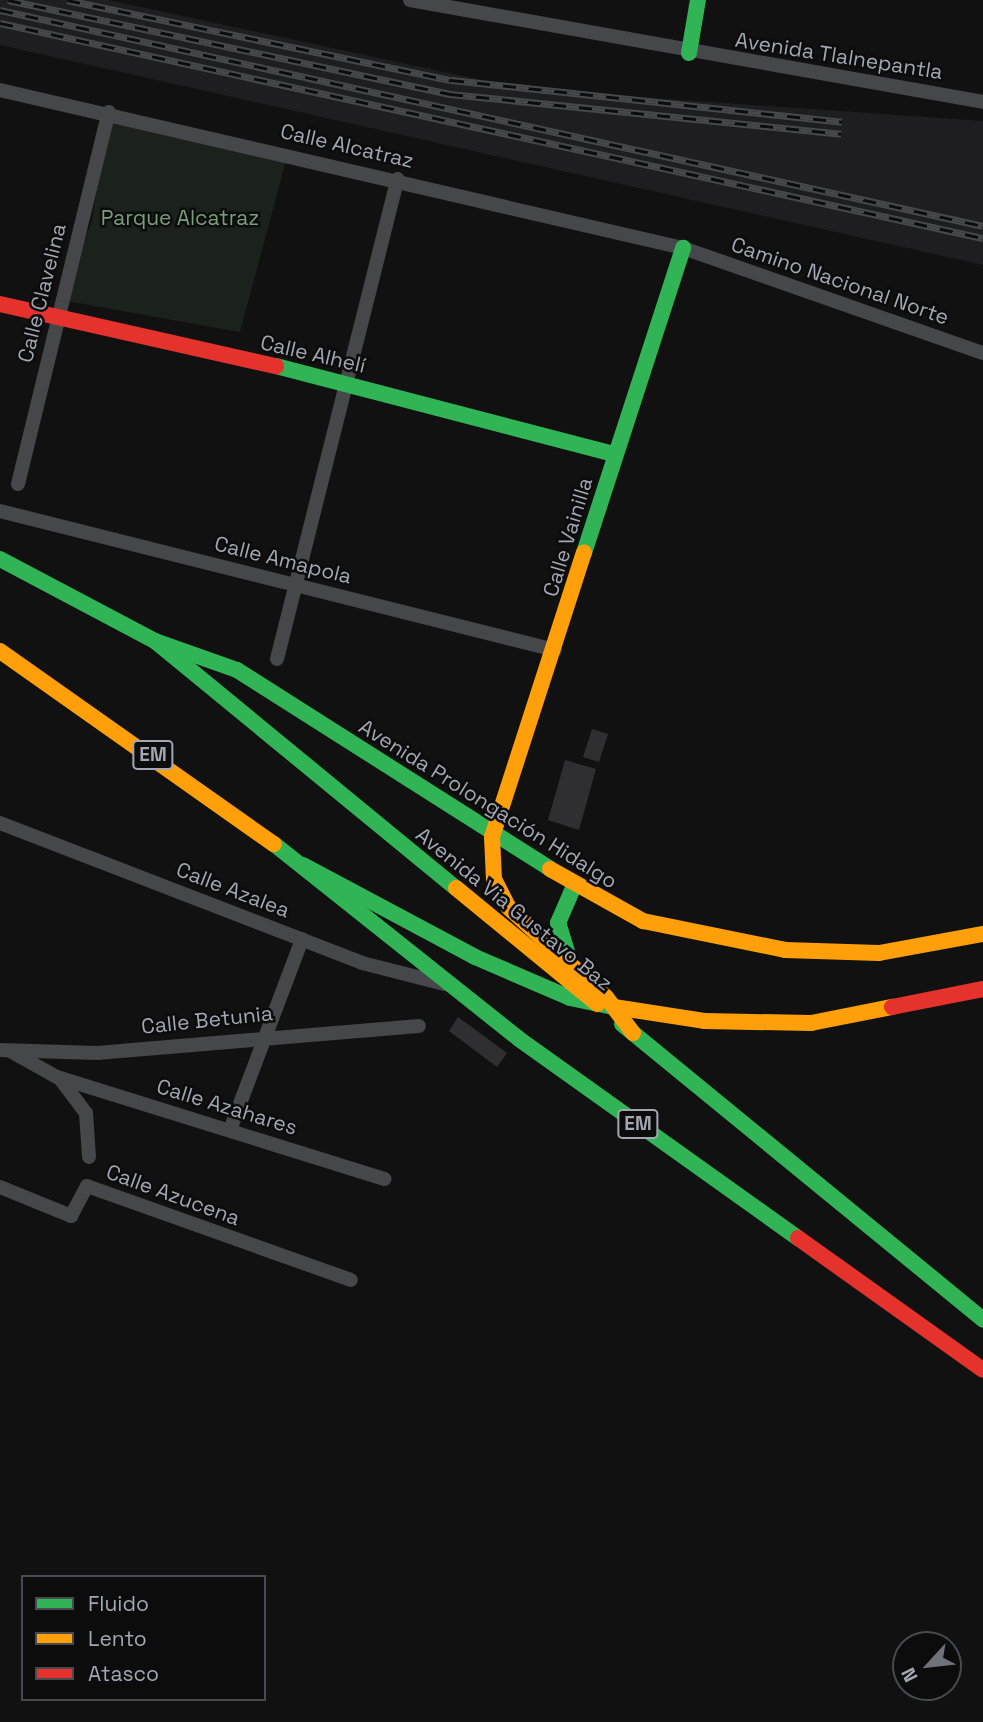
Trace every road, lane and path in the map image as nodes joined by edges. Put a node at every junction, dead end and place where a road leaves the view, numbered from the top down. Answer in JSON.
{"nodes":[{"id":1,"x":410,"y":0,"type":"edge"},
{"id":2,"x":698,"y":0,"type":"edge"},
{"id":3,"x":689,"y":53,"type":"junction"},
{"id":4,"x":0,"y":90,"type":"edge"},
{"id":5,"x":983,"y":102,"type":"edge"},
{"id":6,"x":109,"y":112,"type":"junction"},
{"id":7,"x":398,"y":179,"type":"junction"},
{"id":8,"x":682,"y":248,"type":"junction"},
{"id":9,"x":0,"y":304,"type":"edge"},
{"id":10,"x":57,"y":320,"type":"junction"},
{"id":11,"x":983,"y":353,"type":"edge"},
{"id":12,"x":345,"y":381,"type":"junction"},
{"id":13,"x":615,"y":454,"type":"junction"},
{"id":14,"x":18,"y":484,"type":"dead end"},
{"id":15,"x":0,"y":511,"type":"edge"},
{"id":16,"x":0,"y":559,"type":"edge"},
{"id":17,"x":296,"y":585,"type":"junction"},
{"id":18,"x":155,"y":641,"type":"junction"},
{"id":19,"x":555,"y":649,"type":"junction"},
{"id":20,"x":0,"y":651,"type":"edge"},
{"id":21,"x":277,"y":659,"type":"dead end"},
{"id":22,"x":0,"y":823,"type":"edge"},
{"id":23,"x":492,"y":837,"type":"junction"},
{"id":24,"x":303,"y":864,"type":"junction"},
{"id":25,"x":574,"y":886,"type":"junction"},
{"id":26,"x":983,"y":934,"type":"edge"},
{"id":27,"x":302,"y":939,"type":"junction"},
{"id":28,"x":571,"y":962,"type":"junction"},
{"id":29,"x":453,"y":986,"type":"junction"},
{"id":30,"x":983,"y":989,"type":"edge"},
{"id":31,"x":419,"y":1026,"type":"dead end"},
{"id":32,"x":633,"y":1033,"type":"junction"},
{"id":33,"x":261,"y":1035,"type":"junction"},
{"id":34,"x":3,"y":1049,"type":"edge"},
{"id":35,"x":57,"y":1077,"type":"junction"},
{"id":36,"x":230,"y":1130,"type":"junction"},
{"id":37,"x":89,"y":1157,"type":"dead end"},
{"id":38,"x":384,"y":1178,"type":"dead end"},
{"id":39,"x":0,"y":1187,"type":"edge"},
{"id":40,"x":351,"y":1280,"type":"dead end"},
{"id":41,"x":983,"y":1320,"type":"edge"},
{"id":42,"x":983,"y":1370,"type":"edge"}],
"edges":[{"from":1,"to":3,"type":"street","name":"Avenida Tlalnepantla"},
{"from":2,"to":3,"type":"main road"},
{"from":3,"to":5,"type":"street","name":"Avenida Tlalnepantla"},
{"from":4,"to":6,"type":"street","name":"Calle Alcatraz"},
{"from":6,"to":7,"type":"street","name":"Calle Alcatraz"},
{"from":6,"to":10,"type":"street","name":"Calle Clavelina"},
{"from":7,"to":8,"type":"street","name":"Calle Alcatraz"},
{"from":7,"to":12,"type":"street"},
{"from":8,"to":11,"type":"street","name":"Camino Nacional Norte"},
{"from":8,"to":13,"type":"main road","name":"Calle Vainilla"},
{"from":9,"to":10,"type":"main road","name":"Calle Alhelí"},
{"from":10,"to":12,"type":"main road","name":"Calle Alhelí"},
{"from":10,"to":14,"type":"street","name":"Calle Clavelina"},
{"from":12,"to":13,"type":"main road","name":"Calle Alhelí"},
{"from":12,"to":17,"type":"street"},
{"from":13,"to":19,"type":"main road","name":"Calle Vainilla"},
{"from":15,"to":17,"type":"street","name":"Calle Amapola"},
{"from":16,"to":18,"type":"main road","name":"Avenida Via Gustavo Baz"},
{"from":17,"to":19,"type":"street","name":"Calle Amapola"},
{"from":17,"to":21,"type":"street"},
{"from":18,"to":23,"type":"main road","name":"Avenida Prolongación Hidalgo"},
{"from":18,"to":32,"type":"main road","name":"Avenida Via Gustavo Baz"},
{"from":19,"to":23,"type":"main road","name":"Calle Vainilla"},
{"from":20,"to":24,"type":"main road","number":"EM"},
{"from":22,"to":27,"type":"street","name":"Calle Azalea"},
{"from":23,"to":25,"type":"main road","name":"Avenida Prolongación Hidalgo"},
{"from":23,"to":28,"type":"main road"},
{"from":24,"to":29,"type":"main road","number":"EM"},
{"from":24,"to":30,"type":"main road"},
{"from":25,"to":26,"type":"main road","name":"Avenida Prolongación Hidalgo"},
{"from":25,"to":28,"type":"main road"},
{"from":27,"to":29,"type":"street","name":"Calle Azalea"},
{"from":27,"to":33,"type":"street"},
{"from":28,"to":32,"type":"main road"},
{"from":29,"to":42,"type":"main road","number":"EM"},
{"from":31,"to":33,"type":"street","name":"Calle Betunia"},
{"from":32,"to":41,"type":"main road","name":"Avenida Via Gustavo Baz"},
{"from":33,"to":34,"type":"street","name":"Calle Betunia"},
{"from":33,"to":36,"type":"street"},
{"from":34,"to":35,"type":"street","name":"Calle Azahares"},
{"from":35,"to":36,"type":"street","name":"Calle Azahares"},
{"from":35,"to":37,"type":"street","name":"Calle Azahares"},
{"from":36,"to":38,"type":"street","name":"Calle Azahares"},
{"from":39,"to":40,"type":"street","name":"Calle Azucena"}]}
